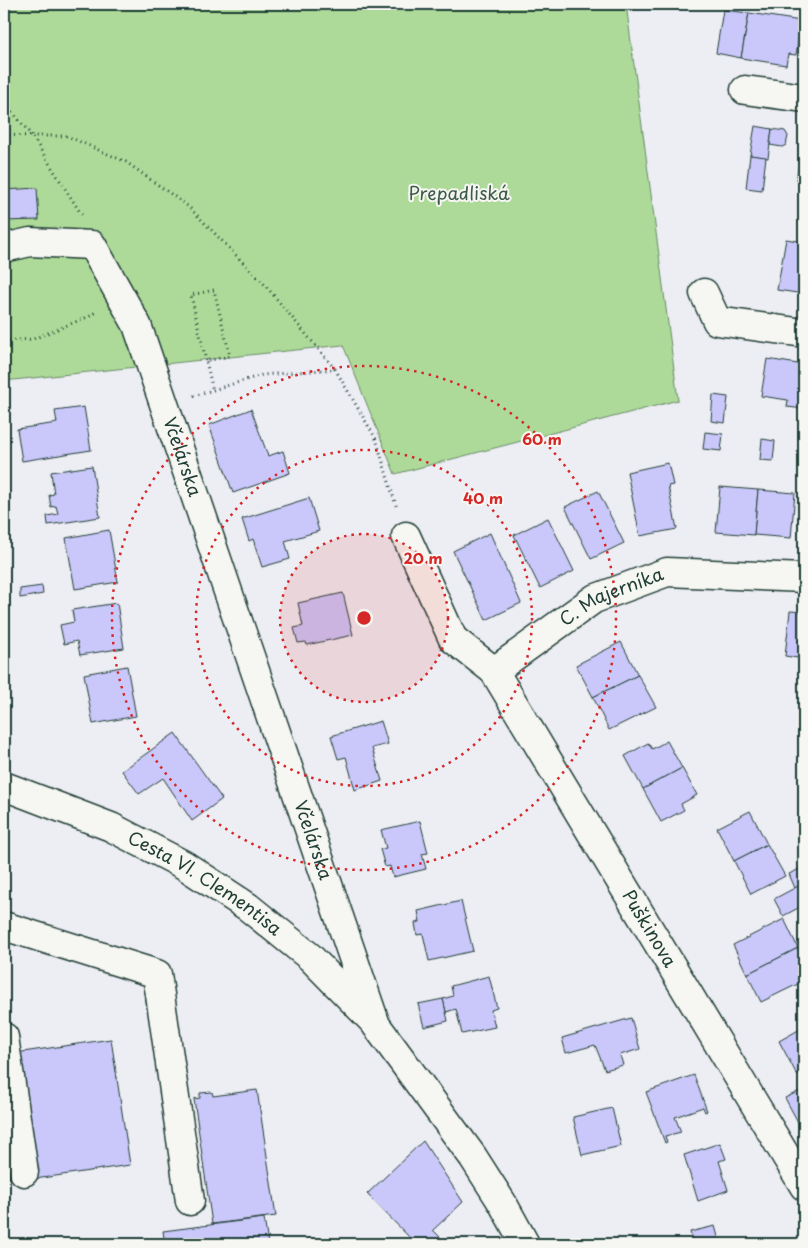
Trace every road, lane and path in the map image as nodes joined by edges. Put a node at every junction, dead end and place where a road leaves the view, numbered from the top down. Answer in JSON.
{"nodes":[{"id":1,"x":745,"y":90,"type":"dead end"},
{"id":2,"x":804,"y":98,"type":"edge"},
{"id":3,"x":4,"y":106,"type":"edge"},
{"id":4,"x":4,"y":135,"type":"edge"},
{"id":5,"x":32,"y":136,"type":"junction"},
{"id":6,"x":92,"y":245,"type":"junction"},
{"id":7,"x":4,"y":248,"type":"edge"},
{"id":8,"x":704,"y":293,"type":"dead end"},
{"id":9,"x":120,"y":294,"type":"junction"},
{"id":10,"x":804,"y":333,"type":"edge"},
{"id":11,"x":4,"y":341,"type":"edge"},
{"id":12,"x":206,"y":361,"type":"junction"},
{"id":13,"x":335,"y":369,"type":"junction"},
{"id":14,"x":213,"y":391,"type":"junction"},
{"id":15,"x":165,"y":404,"type":"junction"},
{"id":16,"x":406,"y":536,"type":"joint"},
{"id":17,"x":804,"y":578,"type":"edge"},
{"id":18,"x":494,"y":671,"type":"junction"},
{"id":19,"x":4,"y":786,"type":"edge"},
{"id":20,"x":4,"y":926,"type":"edge"},
{"id":21,"x":376,"y":1025,"type":"junction"},
{"id":22,"x":4,"y":1037,"type":"edge"},
{"id":23,"x":24,"y":1172,"type":"dead end"},
{"id":24,"x":804,"y":1186,"type":"edge"},
{"id":25,"x":190,"y":1201,"type":"dead end"},
{"id":26,"x":525,"y":1244,"type":"edge"}],
"edges":[{"from":1,"to":2,"type":"street"},
{"from":3,"to":5,"type":"path"},
{"from":4,"to":5,"type":"path"},
{"from":5,"to":6,"type":"path"},
{"from":5,"to":13,"type":"path"},
{"from":6,"to":7,"type":"street"},
{"from":6,"to":9,"type":"street","name":"Včelárska"},
{"from":8,"to":10,"type":"street"},
{"from":9,"to":11,"type":"path"},
{"from":9,"to":15,"type":"street","name":"Včelárska"},
{"from":12,"to":12,"type":"path"},
{"from":12,"to":14,"type":"path"},
{"from":13,"to":14,"type":"path"},
{"from":13,"to":16,"type":"path"},
{"from":14,"to":15,"type":"path"},
{"from":15,"to":21,"type":"street","name":"Včelárska"},
{"from":16,"to":18,"type":"street"},
{"from":17,"to":18,"type":"street","name":"C. Majerníka"},
{"from":18,"to":24,"type":"street","name":"Puškinova"},
{"from":19,"to":21,"type":"street","name":"Cesta Vl. Clementisa"},
{"from":20,"to":25,"type":"street"},
{"from":21,"to":26,"type":"street","name":"Včelárska"},
{"from":22,"to":23,"type":"street"}]}
